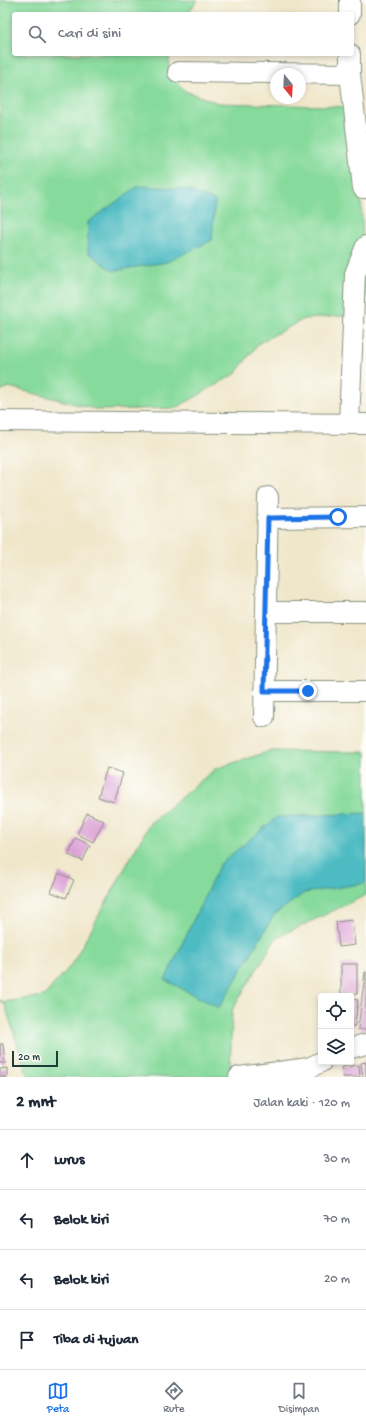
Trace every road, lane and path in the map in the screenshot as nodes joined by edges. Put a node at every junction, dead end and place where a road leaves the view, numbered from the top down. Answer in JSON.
{"nodes":[{"id":1,"x":350,"y":0,"type":"edge"},
{"id":2,"x":350,"y":12,"type":"edge"},
{"id":3,"x":350,"y":56,"type":"edge"},
{"id":4,"x":178,"y":72,"type":"dead end"},
{"id":5,"x":350,"y":74,"type":"junction"},
{"id":6,"x":365,"y":192,"type":"edge"},
{"id":7,"x":366,"y":246,"type":"edge"},
{"id":8,"x":0,"y":421,"type":"edge"},
{"id":9,"x":357,"y":424,"type":"edge"},
{"id":10,"x":268,"y":497,"type":"dead end"},
{"id":11,"x":366,"y":517,"type":"edge"},
{"id":12,"x":268,"y":518,"type":"junction"},
{"id":13,"x":266,"y":612,"type":"junction"},
{"id":14,"x":366,"y":612,"type":"edge"},
{"id":15,"x":264,"y":691,"type":"junction"},
{"id":16,"x":366,"y":691,"type":"edge"},
{"id":17,"x":264,"y":717,"type":"dead end"},
{"id":18,"x":366,"y":1044,"type":"edge"},
{"id":19,"x":354,"y":1047,"type":"edge"},
{"id":20,"x":318,"y":1064,"type":"edge"},
{"id":21,"x":239,"y":1077,"type":"edge"}],
"edges":[{"from":1,"to":2,"type":"street"},
{"from":3,"to":5,"type":"street"},
{"from":4,"to":5,"type":"street"},
{"from":5,"to":6,"type":"street"},
{"from":7,"to":9,"type":"street"},
{"from":8,"to":9,"type":"street"},
{"from":10,"to":12,"type":"street"},
{"from":11,"to":12,"type":"street"},
{"from":12,"to":13,"type":"street"},
{"from":13,"to":14,"type":"street"},
{"from":13,"to":15,"type":"street"},
{"from":15,"to":16,"type":"street"},
{"from":15,"to":17,"type":"street"},
{"from":18,"to":19,"type":"street"},
{"from":20,"to":21,"type":"street"}]}
